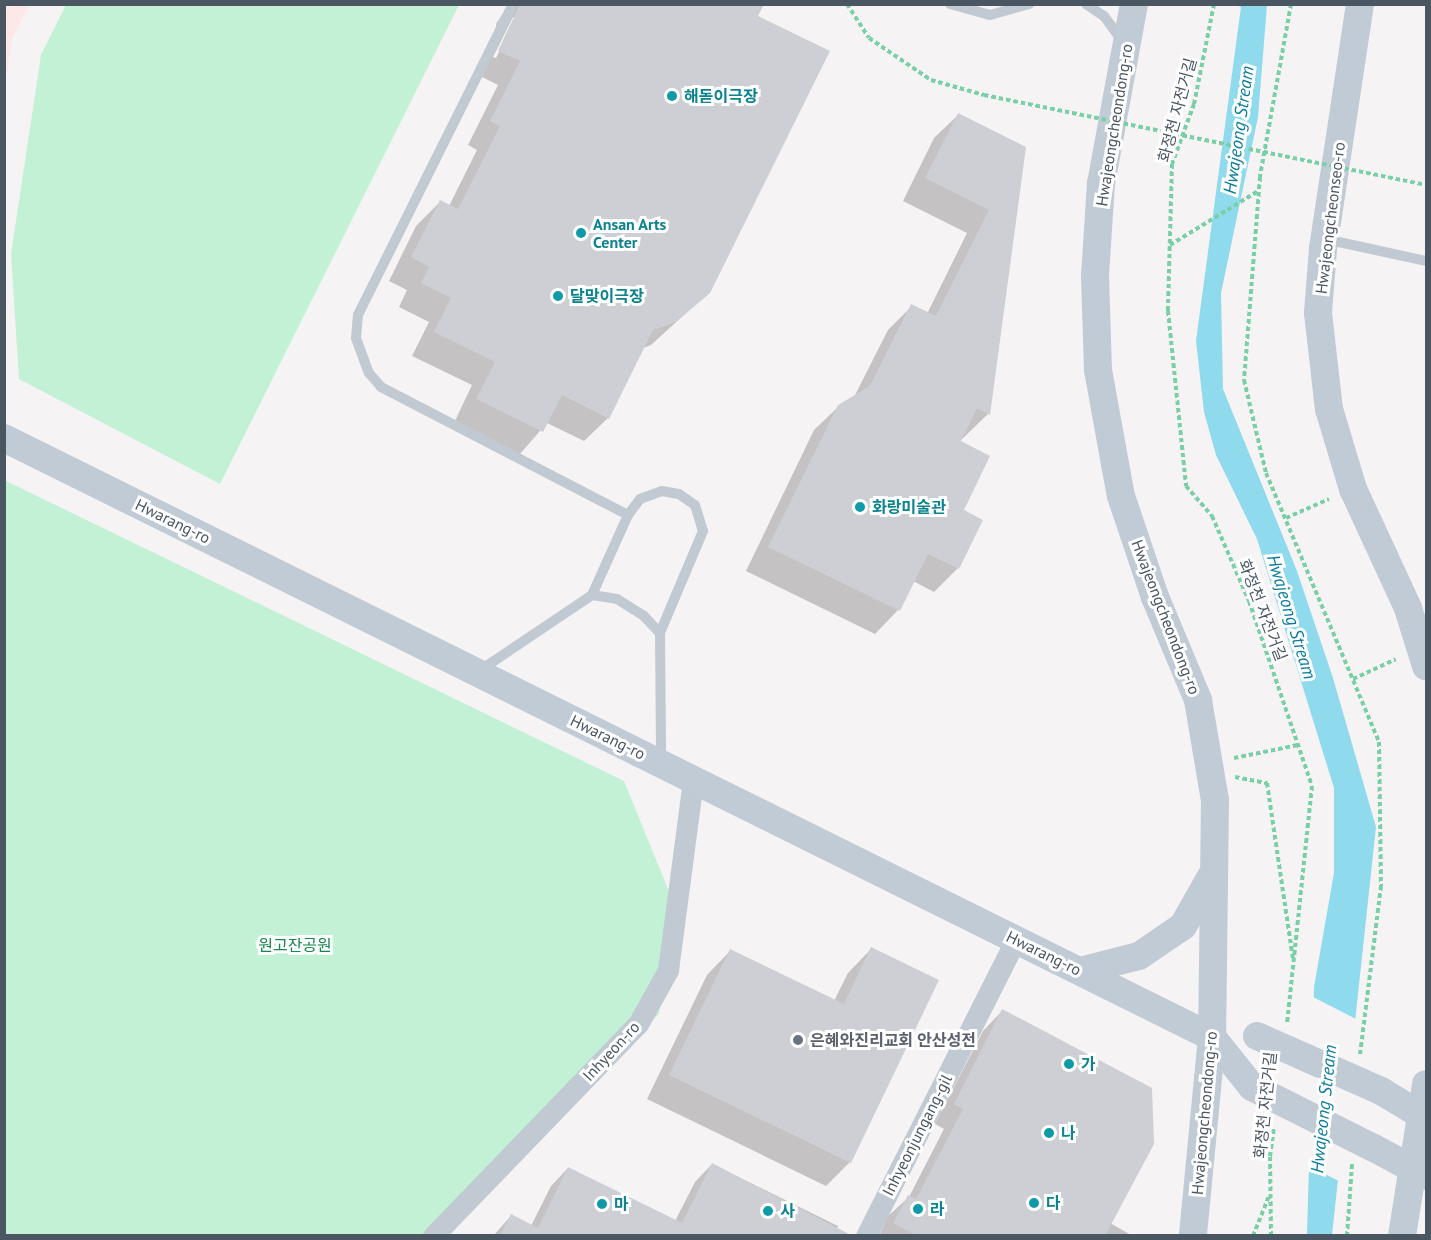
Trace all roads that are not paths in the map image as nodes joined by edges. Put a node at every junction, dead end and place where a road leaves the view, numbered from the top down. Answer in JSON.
{"nodes":[{"id":1,"x":513,"y":4,"type":"edge"},
{"id":2,"x":950,"y":4,"type":"edge"},
{"id":3,"x":1029,"y":4,"type":"edge"},
{"id":4,"x":1086,"y":4,"type":"edge"},
{"id":5,"x":1134,"y":4,"type":"edge"},
{"id":6,"x":1360,"y":4,"type":"edge"},
{"id":7,"x":1126,"y":48,"type":"junction"},
{"id":8,"x":1325,"y":239,"type":"junction"},
{"id":9,"x":1426,"y":261,"type":"edge"},
{"id":10,"x":4,"y":438,"type":"edge"},
{"id":11,"x":628,"y":515,"type":"junction"},
{"id":12,"x":592,"y":595,"type":"junction"},
{"id":13,"x":660,"y":633,"type":"junction"},
{"id":14,"x":1424,"y":657,"type":"edge"},
{"id":15,"x":478,"y":672,"type":"junction"},
{"id":16,"x":661,"y":763,"type":"junction"},
{"id":17,"x":693,"y":779,"type":"junction"},
{"id":18,"x":1214,"y":870,"type":"junction"},
{"id":19,"x":1016,"y":939,"type":"junction"},
{"id":20,"x":1080,"y":971,"type":"junction"},
{"id":21,"x":1212,"y":1037,"type":"junction"},
{"id":22,"x":1426,"y":1084,"type":"edge"},
{"id":23,"x":1423,"y":1116,"type":"edge"},
{"id":24,"x":1419,"y":1173,"type":"edge"},
{"id":25,"x":433,"y":1236,"type":"edge"},
{"id":26,"x":866,"y":1236,"type":"edge"},
{"id":27,"x":1193,"y":1236,"type":"edge"},
{"id":28,"x":1402,"y":1236,"type":"edge"}],
"edges":[{"from":1,"to":11,"type":"lane"},
{"from":2,"to":3,"type":"lane"},
{"from":4,"to":7,"type":"lane"},
{"from":5,"to":7,"type":"street","name":"Hwajeongcheondong-ro"},
{"from":6,"to":8,"type":"street","name":"Hwajeongcheonseo-ro"},
{"from":7,"to":18,"type":"street","name":"Hwajeongcheondong-ro"},
{"from":8,"to":9,"type":"lane"},
{"from":8,"to":14,"type":"street","name":"Hwajeongcheonseo-ro"},
{"from":10,"to":15,"type":"street","name":"Hwarang-ro"},
{"from":11,"to":12,"type":"lane"},
{"from":11,"to":13,"type":"lane"},
{"from":12,"to":13,"type":"lane"},
{"from":12,"to":15,"type":"lane"},
{"from":13,"to":16,"type":"lane"},
{"from":15,"to":16,"type":"street","name":"Hwarang-ro"},
{"from":16,"to":17,"type":"street","name":"Hwarang-ro"},
{"from":17,"to":19,"type":"street","name":"Hwarang-ro"},
{"from":17,"to":25,"type":"street","name":"Inhyeon-ro"},
{"from":18,"to":20,"type":"street"},
{"from":18,"to":21,"type":"street","name":"Hwajeongcheondong-ro"},
{"from":19,"to":20,"type":"street","name":"Hwarang-ro"},
{"from":19,"to":26,"type":"street","name":"Inhyeonjungang-gil"},
{"from":20,"to":21,"type":"street","name":"Hwarang-ro"},
{"from":21,"to":23,"type":"street","name":"Hwarang-ro","bridge":true},
{"from":21,"to":24,"type":"street","name":"Hwarang-ro","bridge":true},
{"from":21,"to":27,"type":"street","name":"Hwajeongcheondong-ro"},
{"from":22,"to":23,"type":"street"},
{"from":23,"to":24,"type":"street"},
{"from":24,"to":28,"type":"street"}]}
